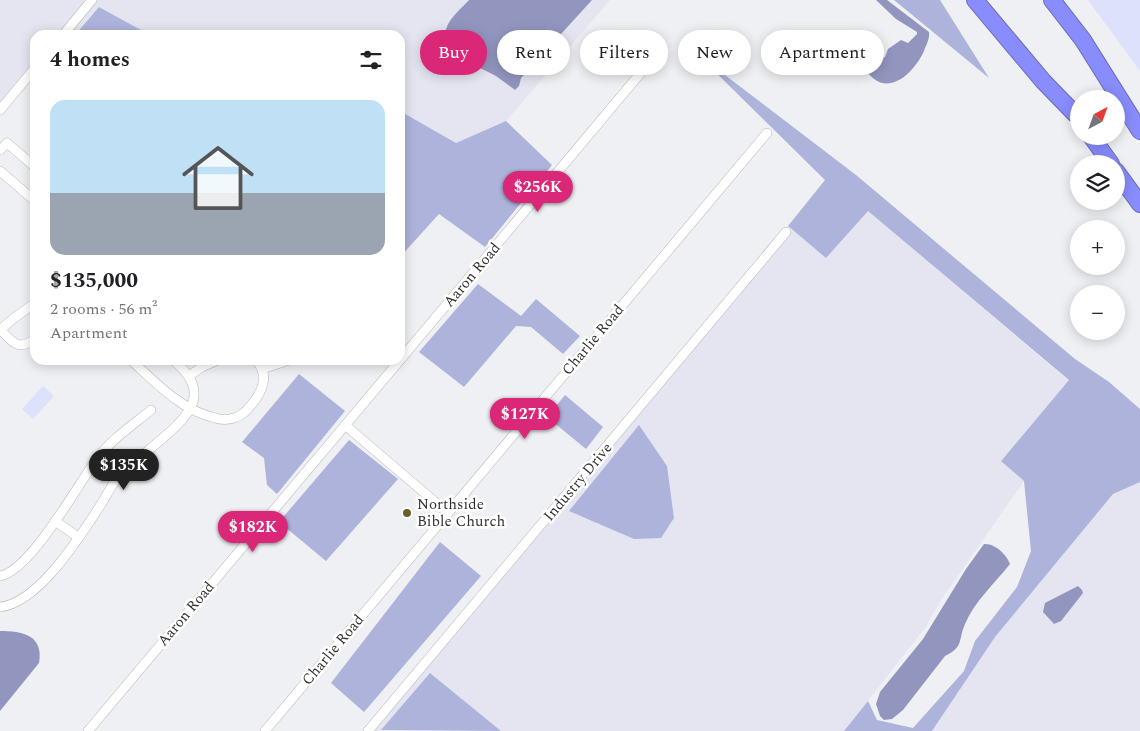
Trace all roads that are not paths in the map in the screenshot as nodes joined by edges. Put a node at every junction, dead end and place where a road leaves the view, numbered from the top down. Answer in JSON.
{"nodes":[{"id":1,"x":92,"y":0,"type":"edge"},
{"id":2,"x":975,"y":0,"type":"edge"},
{"id":3,"x":989,"y":0,"type":"edge"},
{"id":4,"x":1053,"y":0,"type":"edge"},
{"id":5,"x":67,"y":30,"type":"edge"},
{"id":6,"x":30,"y":74,"type":"edge"},
{"id":7,"x":640,"y":75,"type":"edge"},
{"id":8,"x":1070,"y":107,"type":"edge"},
{"id":9,"x":1070,"y":109,"type":"edge"},
{"id":10,"x":0,"y":110,"type":"edge"},
{"id":11,"x":1140,"y":130,"type":"edge"},
{"id":12,"x":767,"y":133,"type":"dead end"},
{"id":13,"x":0,"y":150,"type":"edge"},
{"id":14,"x":30,"y":164,"type":"edge"},
{"id":15,"x":0,"y":171,"type":"edge"},
{"id":16,"x":1125,"y":183,"type":"edge"},
{"id":17,"x":30,"y":197,"type":"edge"},
{"id":18,"x":1140,"y":204,"type":"edge"},
{"id":19,"x":786,"y":232,"type":"dead end"},
{"id":20,"x":30,"y":307,"type":"edge"},
{"id":21,"x":0,"y":330,"type":"edge"},
{"id":22,"x":30,"y":343,"type":"edge"},
{"id":23,"x":405,"y":354,"type":"edge"},
{"id":24,"x":137,"y":365,"type":"edge"},
{"id":25,"x":178,"y":365,"type":"edge"},
{"id":26,"x":207,"y":365,"type":"edge"},
{"id":27,"x":259,"y":365,"type":"edge"},
{"id":28,"x":274,"y":365,"type":"edge"},
{"id":29,"x":396,"y":365,"type":"edge"},
{"id":30,"x":262,"y":369,"type":"junction"},
{"id":31,"x":188,"y":376,"type":"junction"},
{"id":32,"x":191,"y":409,"type":"junction"},
{"id":33,"x":151,"y":410,"type":"dead end"},
{"id":34,"x":345,"y":425,"type":"junction"},
{"id":35,"x":100,"y":454,"type":"junction"},
{"id":36,"x":122,"y":473,"type":"junction"},
{"id":37,"x":448,"y":513,"type":"junction"},
{"id":38,"x":55,"y":521,"type":"junction"},
{"id":39,"x":78,"y":537,"type":"junction"},
{"id":40,"x":0,"y":576,"type":"edge"},
{"id":41,"x":0,"y":607,"type":"edge"},
{"id":42,"x":88,"y":731,"type":"edge"},
{"id":43,"x":265,"y":731,"type":"edge"},
{"id":44,"x":368,"y":731,"type":"edge"}],
"edges":[{"from":1,"to":5,"type":"street"},
{"from":2,"to":9,"type":"highway"},
{"from":3,"to":8,"type":"highway"},
{"from":4,"to":11,"type":"highway"},
{"from":6,"to":10,"type":"street"},
{"from":7,"to":23,"type":"street","name":"Aaron Road"},
{"from":12,"to":37,"type":"street","name":"Charlie Road"},
{"from":13,"to":14,"type":"street"},
{"from":15,"to":17,"type":"street"},
{"from":16,"to":18,"type":"highway"},
{"from":19,"to":44,"type":"street","name":"Industry Drive"},
{"from":20,"to":21,"type":"street"},
{"from":21,"to":22,"type":"street"},
{"from":24,"to":32,"type":"street"},
{"from":25,"to":31,"type":"street"},
{"from":26,"to":31,"type":"street"},
{"from":27,"to":30,"type":"street"},
{"from":28,"to":30,"type":"street"},
{"from":29,"to":34,"type":"street","name":"Aaron Road"},
{"from":30,"to":32,"type":"street"},
{"from":31,"to":32,"type":"street"},
{"from":32,"to":36,"type":"street"},
{"from":33,"to":35,"type":"street"},
{"from":34,"to":37,"type":"street"},
{"from":34,"to":42,"type":"street","name":"Aaron Road"},
{"from":35,"to":36,"type":"street"},
{"from":35,"to":38,"type":"street"},
{"from":36,"to":39,"type":"street"},
{"from":37,"to":43,"type":"street","name":"Charlie Road"},
{"from":38,"to":39,"type":"street"},
{"from":38,"to":40,"type":"street"},
{"from":39,"to":41,"type":"street"}]}
